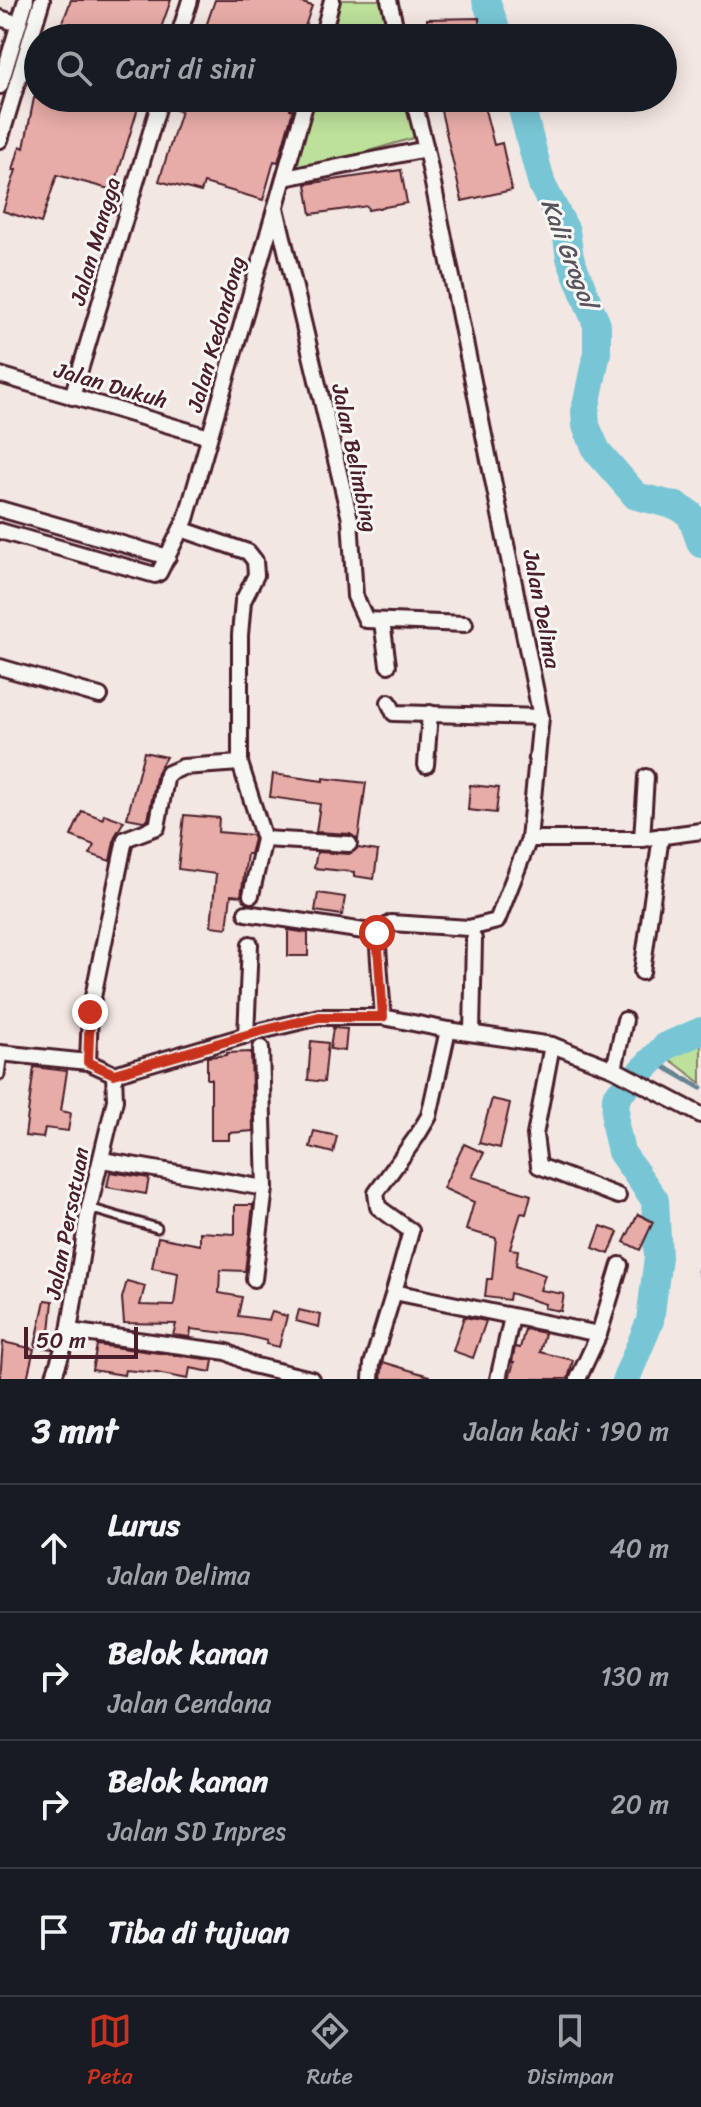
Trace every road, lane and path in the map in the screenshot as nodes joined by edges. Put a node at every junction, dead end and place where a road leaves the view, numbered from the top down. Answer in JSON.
{"nodes":[{"id":1,"x":26,"y":0,"type":"edge"},
{"id":2,"x":42,"y":0,"type":"edge"},
{"id":3,"x":190,"y":0,"type":"edge"},
{"id":4,"x":332,"y":0,"type":"edge"},
{"id":5,"x":389,"y":0,"type":"edge"},
{"id":6,"x":0,"y":18,"type":"edge"},
{"id":7,"x":19,"y":24,"type":"junction"},
{"id":8,"x":35,"y":24,"type":"edge"},
{"id":9,"x":182,"y":24,"type":"edge"},
{"id":10,"x":326,"y":24,"type":"edge"},
{"id":11,"x":395,"y":24,"type":"edge"},
{"id":12,"x":24,"y":60,"type":"edge"},
{"id":13,"x":0,"y":86,"type":"edge"},
{"id":14,"x":157,"y":112,"type":"edge"},
{"id":15,"x":303,"y":112,"type":"edge"},
{"id":16,"x":417,"y":112,"type":"edge"},
{"id":17,"x":0,"y":140,"type":"edge"},
{"id":18,"x":426,"y":149,"type":"junction"},
{"id":19,"x":285,"y":178,"type":"junction"},
{"id":20,"x":276,"y":208,"type":"junction"},
{"id":21,"x":0,"y":375,"type":"edge"},
{"id":22,"x":72,"y":397,"type":"junction"},
{"id":23,"x":209,"y":437,"type":"junction"},
{"id":24,"x":0,"y":509,"type":"edge"},
{"id":25,"x":181,"y":529,"type":"junction"},
{"id":26,"x":0,"y":531,"type":"edge"},
{"id":27,"x":168,"y":557,"type":"junction"},
{"id":28,"x":382,"y":622,"type":"junction"},
{"id":29,"x":465,"y":624,"type":"dead end"},
{"id":30,"x":388,"y":665,"type":"dead end"},
{"id":31,"x":0,"y":667,"type":"edge"},
{"id":32,"x":100,"y":696,"type":"dead end"},
{"id":33,"x":389,"y":702,"type":"dead end"},
{"id":34,"x":430,"y":713,"type":"junction"},
{"id":35,"x":541,"y":717,"type":"junction"},
{"id":36,"x":240,"y":763,"type":"junction"},
{"id":37,"x":426,"y":765,"type":"dead end"},
{"id":38,"x":646,"y":777,"type":"dead end"},
{"id":39,"x":701,"y":831,"type":"edge"},
{"id":40,"x":661,"y":836,"type":"junction"},
{"id":41,"x":264,"y":839,"type":"junction"},
{"id":42,"x":529,"y":839,"type":"junction"},
{"id":43,"x":642,"y":839,"type":"junction"},
{"id":44,"x":349,"y":844,"type":"dead end"},
{"id":45,"x":251,"y":895,"type":"dead end"},
{"id":46,"x":246,"y":913,"type":"dead end"},
{"id":47,"x":377,"y":933,"type":"junction"},
{"id":48,"x":474,"y":939,"type":"dead end"},
{"id":49,"x":250,"y":944,"type":"dead end"},
{"id":50,"x":642,"y":972,"type":"dead end"},
{"id":51,"x":383,"y":1017,"type":"junction"},
{"id":52,"x":625,"y":1020,"type":"dead end"},
{"id":53,"x":472,"y":1033,"type":"junction"},
{"id":54,"x":447,"y":1034,"type":"junction"},
{"id":55,"x":246,"y":1036,"type":"junction"},
{"id":56,"x":552,"y":1045,"type":"junction"},
{"id":57,"x":261,"y":1048,"type":"dead end"},
{"id":58,"x":2,"y":1053,"type":"edge"},
{"id":59,"x":88,"y":1062,"type":"junction"},
{"id":60,"x":432,"y":1069,"type":"dead end"},
{"id":61,"x":617,"y":1071,"type":"junction"},
{"id":62,"x":114,"y":1074,"type":"junction"},
{"id":63,"x":0,"y":1075,"type":"edge"},
{"id":64,"x":701,"y":1115,"type":"edge"},
{"id":65,"x":102,"y":1160,"type":"junction"},
{"id":66,"x":265,"y":1188,"type":"junction"},
{"id":67,"x":618,"y":1196,"type":"dead end"},
{"id":68,"x":89,"y":1208,"type":"junction"},
{"id":69,"x":157,"y":1228,"type":"dead end"},
{"id":70,"x":620,"y":1265,"type":"dead end"},
{"id":71,"x":254,"y":1279,"type":"dead end"},
{"id":72,"x":394,"y":1292,"type":"junction"},
{"id":73,"x":512,"y":1317,"type":"junction"},
{"id":74,"x":69,"y":1331,"type":"junction"},
{"id":75,"x":599,"y":1334,"type":"junction"},
{"id":76,"x":260,"y":1373,"type":"edge"},
{"id":77,"x":53,"y":1379,"type":"edge"},
{"id":78,"x":311,"y":1379,"type":"edge"},
{"id":79,"x":371,"y":1379,"type":"edge"},
{"id":80,"x":498,"y":1379,"type":"edge"},
{"id":81,"x":578,"y":1379,"type":"edge"}],
"edges":[{"from":1,"to":7,"type":"street"},
{"from":2,"to":8,"type":"street"},
{"from":3,"to":9,"type":"street"},
{"from":4,"to":10,"type":"street"},
{"from":5,"to":11,"type":"street"},
{"from":6,"to":7,"type":"street"},
{"from":7,"to":13,"type":"street"},
{"from":12,"to":17,"type":"street"},
{"from":14,"to":22,"type":"street","name":"Jalan Mangga"},
{"from":15,"to":19,"type":"street","name":"Jalan Kedondong"},
{"from":16,"to":18,"type":"street","name":"Jalan Delima"},
{"from":18,"to":19,"type":"street"},
{"from":18,"to":35,"type":"street","name":"Jalan Delima"},
{"from":19,"to":20,"type":"street","name":"Jalan Kedondong"},
{"from":20,"to":23,"type":"street","name":"Jalan Kedondong"},
{"from":20,"to":28,"type":"street","name":"Jalan Belimbing"},
{"from":21,"to":22,"type":"street","name":"Jalan Dukuh"},
{"from":22,"to":23,"type":"street","name":"Jalan Dukuh"},
{"from":23,"to":25,"type":"street","name":"Jalan Kedondong"},
{"from":24,"to":27,"type":"street"},
{"from":25,"to":27,"type":"street","name":"Jalan Kedondong"},
{"from":25,"to":36,"type":"street"},
{"from":26,"to":27,"type":"street","name":"Jalan Kedondong"},
{"from":28,"to":29,"type":"street"},
{"from":28,"to":30,"type":"street"},
{"from":31,"to":32,"type":"street"},
{"from":33,"to":34,"type":"street"},
{"from":34,"to":35,"type":"street"},
{"from":34,"to":37,"type":"street"},
{"from":35,"to":42,"type":"street","name":"Jalan Delima"},
{"from":36,"to":41,"type":"street"},
{"from":36,"to":59,"type":"street"},
{"from":38,"to":43,"type":"street"},
{"from":39,"to":40,"type":"street"},
{"from":40,"to":43,"type":"street"},
{"from":40,"to":50,"type":"street"},
{"from":41,"to":44,"type":"street"},
{"from":41,"to":45,"type":"street"},
{"from":42,"to":43,"type":"street"},
{"from":42,"to":47,"type":"street","name":"Jalan Delima"},
{"from":46,"to":47,"type":"street"},
{"from":47,"to":51,"type":"street"},
{"from":48,"to":53,"type":"street"},
{"from":49,"to":55,"type":"street"},
{"from":51,"to":54,"type":"street"},
{"from":51,"to":55,"type":"street"},
{"from":52,"to":61,"type":"street"},
{"from":53,"to":54,"type":"street"},
{"from":53,"to":56,"type":"street"},
{"from":54,"to":60,"type":"lane"},
{"from":54,"to":72,"type":"street"},
{"from":55,"to":62,"type":"street"},
{"from":56,"to":61,"type":"street"},
{"from":56,"to":67,"type":"street"},
{"from":57,"to":66,"type":"street"},
{"from":58,"to":59,"type":"street"},
{"from":58,"to":63,"type":"lane"},
{"from":59,"to":62,"type":"street"},
{"from":61,"to":64,"type":"street"},
{"from":62,"to":65,"type":"street","name":"Jalan Persatuan"},
{"from":65,"to":66,"type":"street"},
{"from":65,"to":68,"type":"street","name":"Jalan Persatuan"},
{"from":66,"to":71,"type":"street"},
{"from":68,"to":69,"type":"lane"},
{"from":68,"to":74,"type":"street","name":"Jalan Persatuan"},
{"from":70,"to":75,"type":"street"},
{"from":72,"to":73,"type":"street"},
{"from":72,"to":79,"type":"street"},
{"from":73,"to":75,"type":"street"},
{"from":73,"to":80,"type":"street"},
{"from":74,"to":76,"type":"street"},
{"from":74,"to":77,"type":"street","name":"Jalan Persatuan"},
{"from":75,"to":81,"type":"street"},
{"from":76,"to":78,"type":"street"}]}
